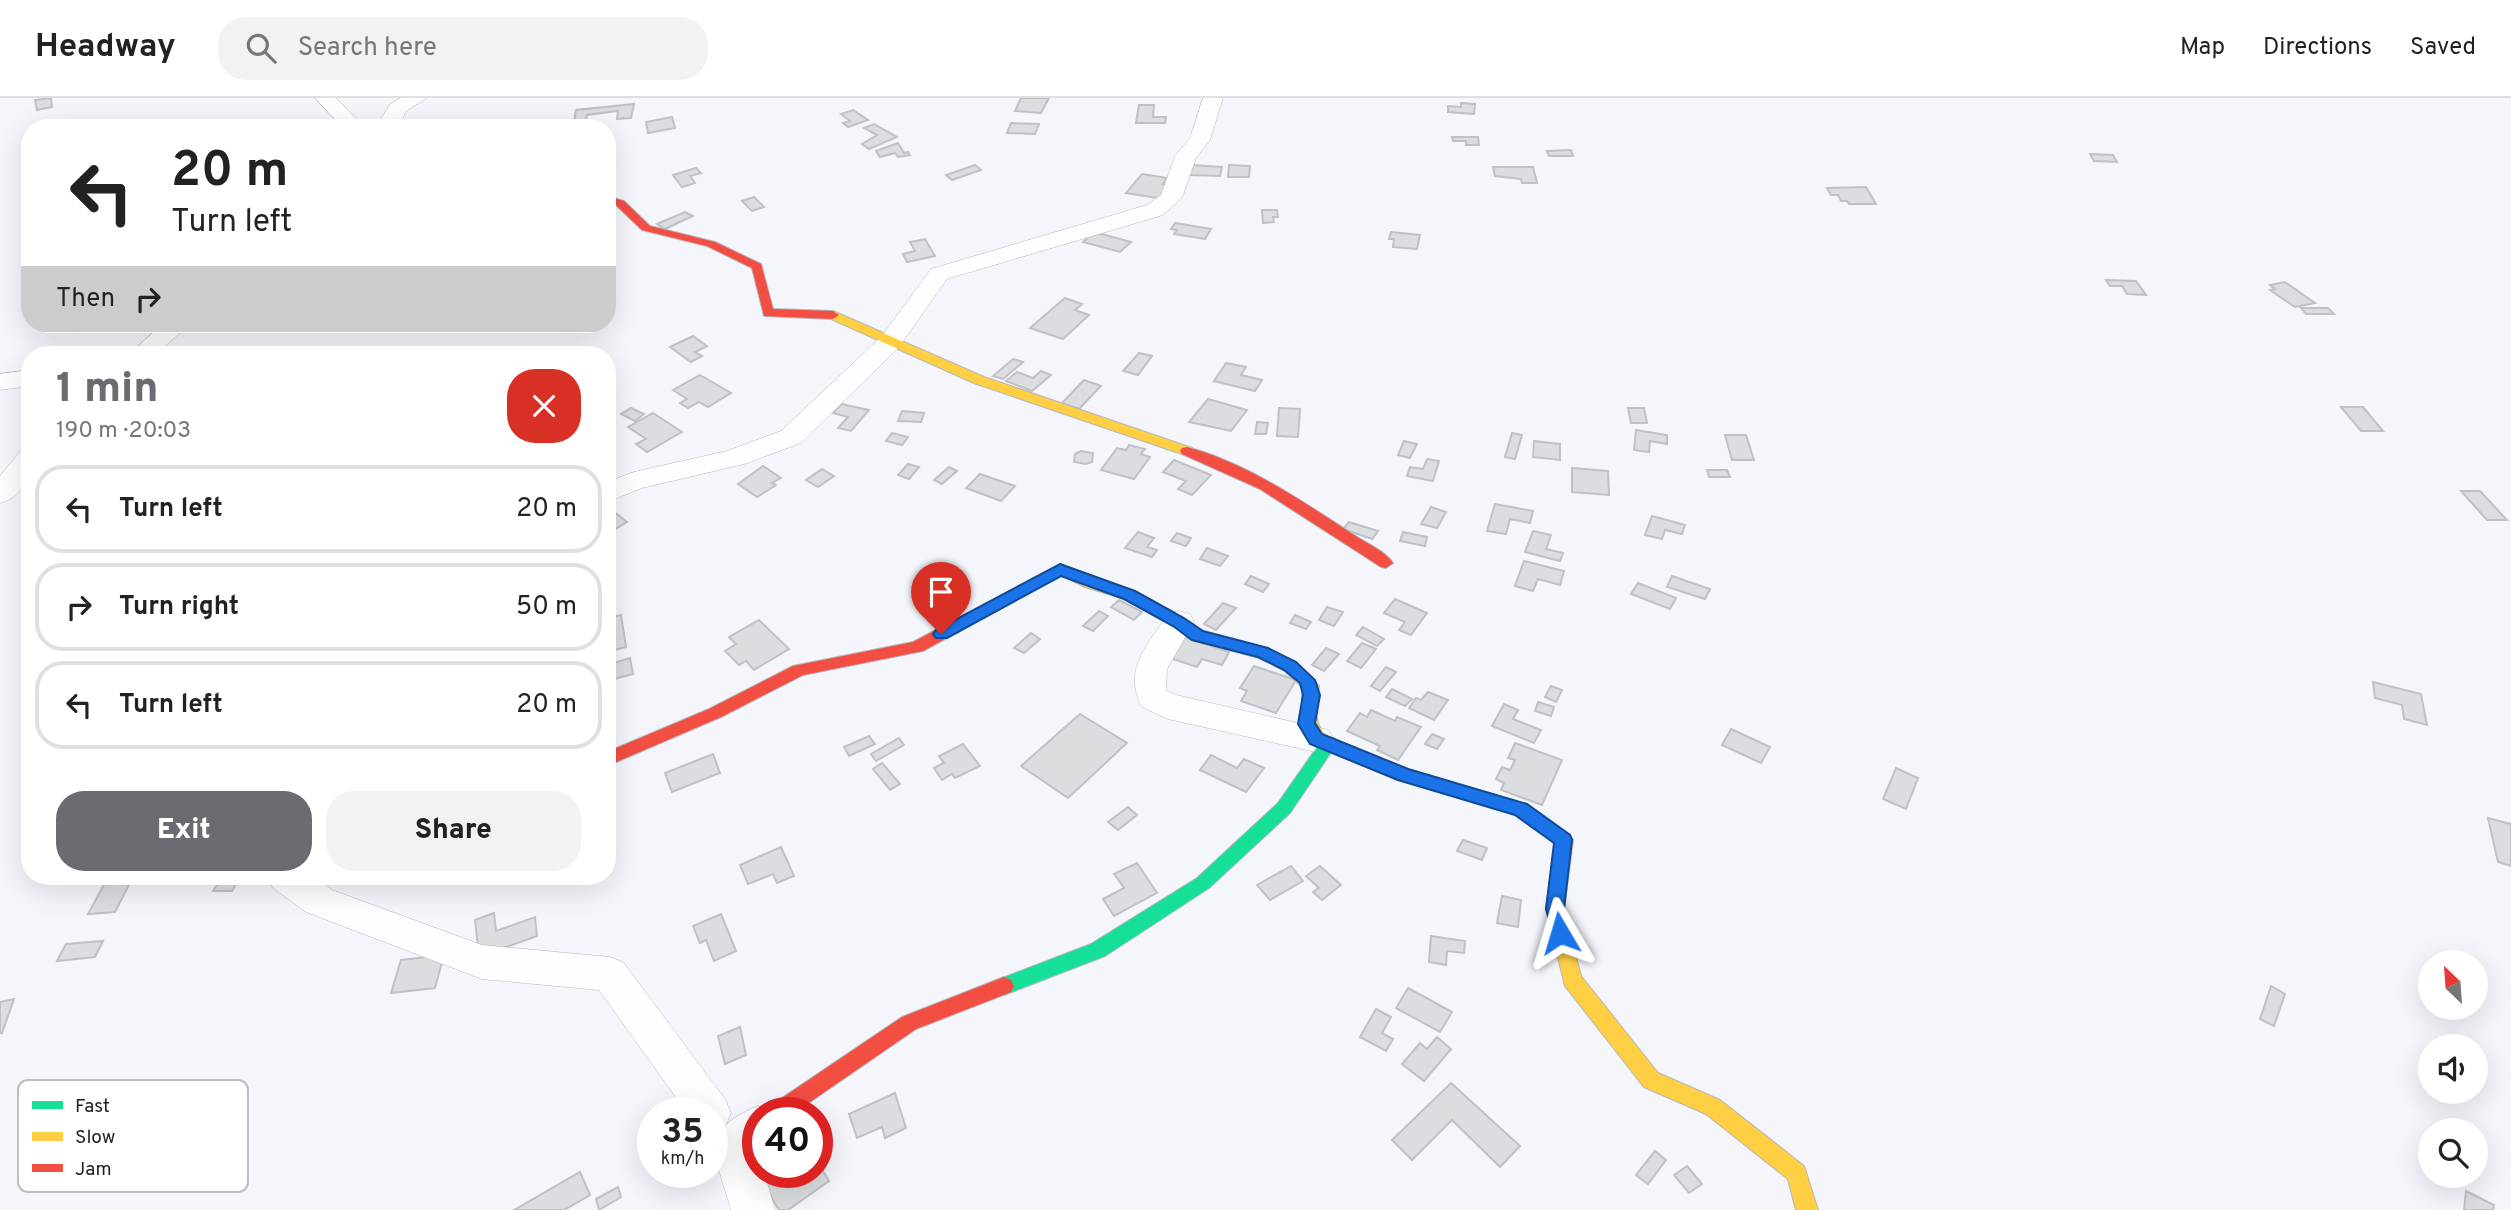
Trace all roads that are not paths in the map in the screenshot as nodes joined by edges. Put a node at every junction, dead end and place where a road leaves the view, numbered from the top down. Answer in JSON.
{"nodes":[{"id":1,"x":325,"y":98,"type":"edge"},
{"id":2,"x":416,"y":98,"type":"edge"},
{"id":3,"x":1213,"y":98,"type":"edge"},
{"id":4,"x":346,"y":119,"type":"edge"},
{"id":5,"x":393,"y":119,"type":"edge"},
{"id":6,"x":616,"y":201,"type":"edge"},
{"id":7,"x":167,"y":333,"type":"edge"},
{"id":8,"x":890,"y":342,"type":"junction"},
{"id":9,"x":151,"y":346,"type":"edge"},
{"id":10,"x":21,"y":379,"type":"edge"},
{"id":11,"x":0,"y":382,"type":"edge"},
{"id":12,"x":21,"y":469,"type":"edge"},
{"id":13,"x":616,"y":489,"type":"edge"},
{"id":14,"x":0,"y":494,"type":"edge"},
{"id":15,"x":1386,"y":563,"type":"dead end"},
{"id":16,"x":1179,"y":622,"type":"junction"},
{"id":17,"x":1322,"y":742,"type":"junction"},
{"id":18,"x":616,"y":755,"type":"edge"},
{"id":19,"x":297,"y":885,"type":"edge"},
{"id":20,"x":800,"y":1097,"type":"edge"},
{"id":21,"x":729,"y":1125,"type":"edge"},
{"id":22,"x":752,"y":1210,"type":"edge"},
{"id":23,"x":1807,"y":1210,"type":"edge"}],
"edges":[{"from":1,"to":4,"type":"street"},
{"from":2,"to":5,"type":"street"},
{"from":3,"to":8,"type":"street"},
{"from":6,"to":8,"type":"street"},
{"from":7,"to":9,"type":"street"},
{"from":8,"to":13,"type":"street"},
{"from":8,"to":15,"type":"street"},
{"from":10,"to":11,"type":"street"},
{"from":12,"to":14,"type":"street"},
{"from":16,"to":17,"type":"street"},
{"from":16,"to":17,"type":"street"},
{"from":16,"to":18,"type":"street"},
{"from":17,"to":20,"type":"street"},
{"from":17,"to":23,"type":"street"},
{"from":19,"to":21,"type":"street"},
{"from":21,"to":22,"type":"street"}]}
